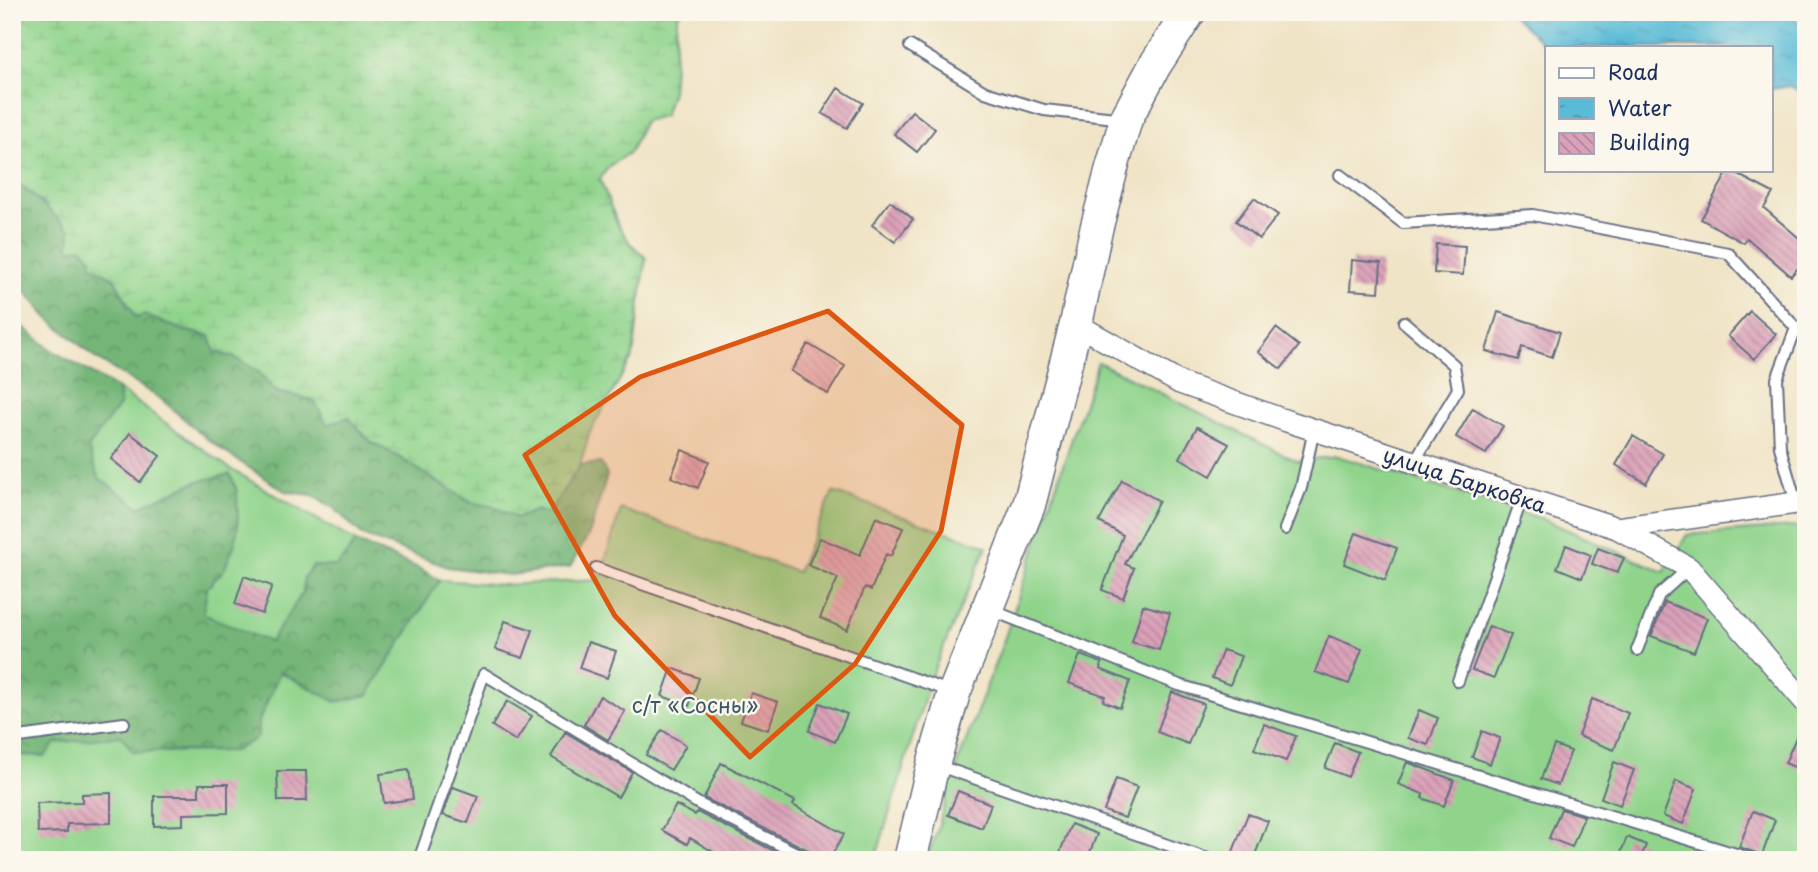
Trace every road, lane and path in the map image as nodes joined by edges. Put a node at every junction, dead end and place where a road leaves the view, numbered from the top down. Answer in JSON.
{"nodes":[{"id":1,"x":1189,"y":12,"type":"edge"},
{"id":2,"x":910,"y":46,"type":"dead end"},
{"id":3,"x":1126,"y":119,"type":"junction"},
{"id":4,"x":1340,"y":175,"type":"dead end"},
{"id":5,"x":1404,"y":321,"type":"dead end"},
{"id":6,"x":1076,"y":324,"type":"junction"},
{"id":7,"x":1796,"y":328,"type":"junction"},
{"id":8,"x":1806,"y":335,"type":"edge"},
{"id":9,"x":1314,"y":430,"type":"junction"},
{"id":10,"x":1414,"y":463,"type":"junction"},
{"id":11,"x":1522,"y":498,"type":"junction"},
{"id":12,"x":1801,"y":503,"type":"edge"},
{"id":13,"x":1617,"y":528,"type":"junction"},
{"id":14,"x":1286,"y":529,"type":"dead end"},
{"id":15,"x":596,"y":568,"type":"dead end"},
{"id":16,"x":1689,"y":568,"type":"junction"},
{"id":17,"x":988,"y":609,"type":"junction"},
{"id":18,"x":1637,"y":650,"type":"dead end"},
{"id":19,"x":1458,"y":681,"type":"dead end"},
{"id":20,"x":954,"y":693,"type":"junction"},
{"id":21,"x":1806,"y":704,"type":"edge"},
{"id":22,"x":124,"y":723,"type":"dead end"},
{"id":23,"x":12,"y":738,"type":"edge"},
{"id":24,"x":933,"y":765,"type":"junction"},
{"id":25,"x":419,"y":860,"type":"edge"},
{"id":26,"x":810,"y":860,"type":"edge"},
{"id":27,"x":910,"y":860,"type":"edge"},
{"id":28,"x":1211,"y":860,"type":"edge"},
{"id":29,"x":1756,"y":860,"type":"edge"}],
"edges":[{"from":1,"to":3,"type":"main road"},
{"from":2,"to":3,"type":"lane"},
{"from":3,"to":6,"type":"main road"},
{"from":4,"to":7,"type":"lane"},
{"from":5,"to":10,"type":"lane"},
{"from":6,"to":9,"type":"street","name":"улица Барковка"},
{"from":6,"to":17,"type":"main road"},
{"from":7,"to":8,"type":"lane"},
{"from":7,"to":12,"type":"lane"},
{"from":9,"to":10,"type":"street","name":"улица Барковка"},
{"from":9,"to":14,"type":"lane"},
{"from":10,"to":11,"type":"street","name":"улица Барковка"},
{"from":11,"to":13,"type":"street","name":"улица Барковка"},
{"from":11,"to":19,"type":"lane"},
{"from":12,"to":13,"type":"street"},
{"from":13,"to":16,"type":"street","name":"улица Барковка"},
{"from":15,"to":20,"type":"lane"},
{"from":16,"to":18,"type":"lane"},
{"from":16,"to":21,"type":"street","name":"улица Барковка"},
{"from":17,"to":20,"type":"main road"},
{"from":17,"to":29,"type":"lane"},
{"from":20,"to":24,"type":"main road"},
{"from":22,"to":23,"type":"lane"},
{"from":24,"to":27,"type":"main road"},
{"from":24,"to":28,"type":"lane"},
{"from":25,"to":26,"type":"lane"}]}
